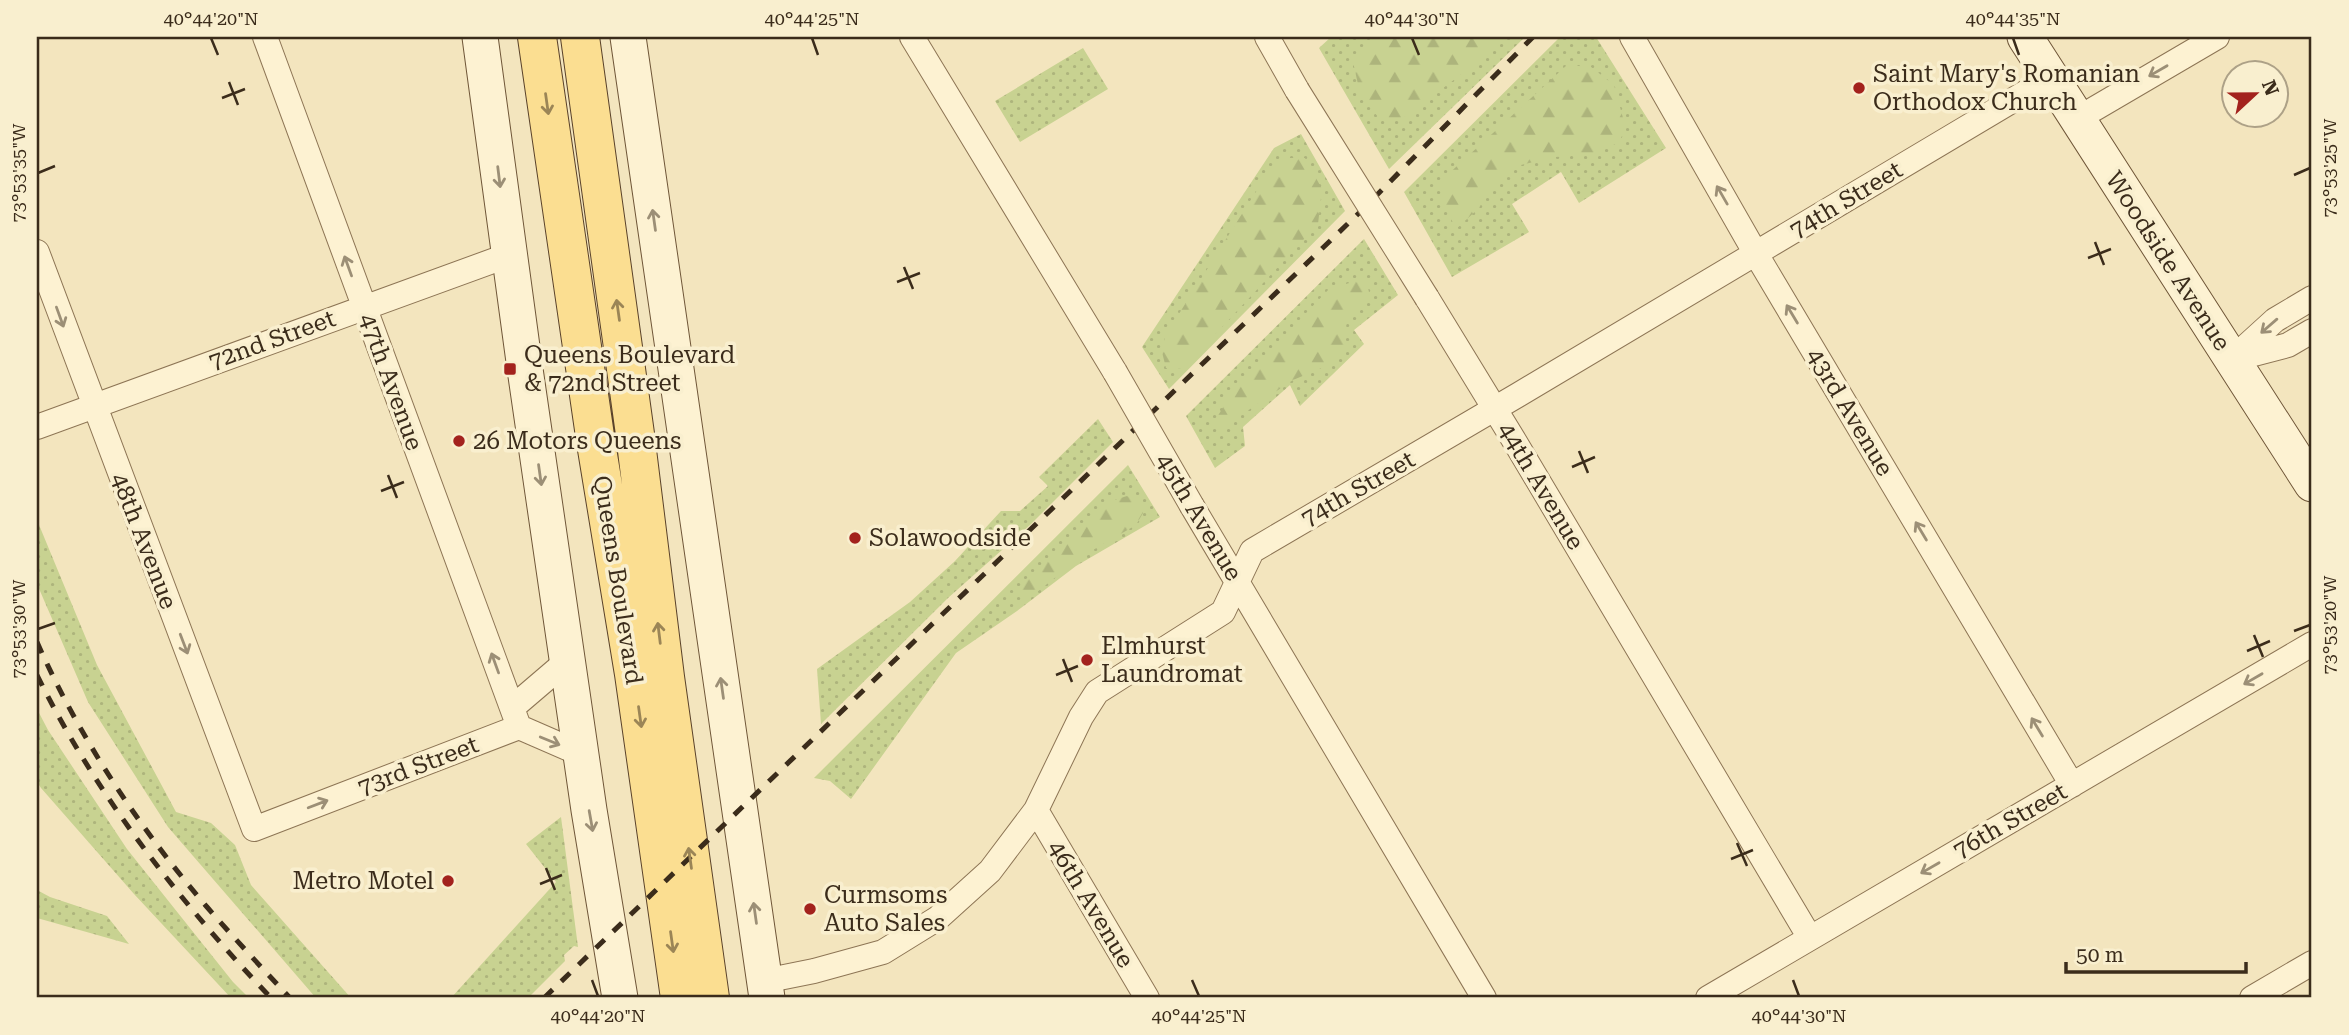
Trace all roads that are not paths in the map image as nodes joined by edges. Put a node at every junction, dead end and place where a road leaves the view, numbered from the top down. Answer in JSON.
{"nodes":[{"id":1,"x":265,"y":37,"type":"edge"},
{"id":2,"x":480,"y":37,"type":"edge"},
{"id":3,"x":537,"y":37,"type":"edge"},
{"id":4,"x":580,"y":37,"type":"edge"},
{"id":5,"x":628,"y":37,"type":"edge"},
{"id":6,"x":1267,"y":37,"type":"edge"},
{"id":7,"x":1632,"y":37,"type":"edge"},
{"id":8,"x":2025,"y":37,"type":"edge"},
{"id":9,"x":2217,"y":37,"type":"edge"},
{"id":10,"x":923,"y":41,"type":"edge"},
{"id":11,"x":2050,"y":78,"type":"junction"},
{"id":12,"x":2077,"y":120,"type":"junction"},
{"id":13,"x":37,"y":252,"type":"edge"},
{"id":14,"x":1756,"y":254,"type":"junction"},
{"id":15,"x":509,"y":256,"type":"junction"},
{"id":16,"x":2312,"y":298,"type":"edge"},
{"id":17,"x":364,"y":307,"type":"junction"},
{"id":18,"x":2312,"y":331,"type":"edge"},
{"id":19,"x":2231,"y":360,"type":"junction"},
{"id":20,"x":93,"y":405,"type":"junction"},
{"id":21,"x":1496,"y":409,"type":"junction"},
{"id":22,"x":37,"y":427,"type":"edge"},
{"id":23,"x":2312,"y":484,"type":"edge"},
{"id":24,"x":1238,"y":582,"type":"junction"},
{"id":25,"x":2312,"y":644,"type":"edge"},
{"id":26,"x":567,"y":661,"type":"junction"},
{"id":27,"x":515,"y":717,"type":"junction"},
{"id":28,"x":581,"y":754,"type":"junction"},
{"id":29,"x":2072,"y":785,"type":"junction"},
{"id":30,"x":1035,"y":810,"type":"junction"},
{"id":31,"x":254,"y":828,"type":"joint"},
{"id":32,"x":1810,"y":938,"type":"junction"},
{"id":33,"x":2312,"y":963,"type":"edge"},
{"id":34,"x":766,"y":989,"type":"edge"},
{"id":35,"x":620,"y":998,"type":"edge"},
{"id":36,"x":680,"y":998,"type":"edge"},
{"id":37,"x":710,"y":998,"type":"edge"},
{"id":38,"x":1147,"y":998,"type":"edge"},
{"id":39,"x":1484,"y":998,"type":"edge"},
{"id":40,"x":1708,"y":998,"type":"edge"},
{"id":41,"x":2252,"y":998,"type":"edge"}],
"edges":[{"from":17,"to":1,"type":"street","name":"47th Avenue","one_way":true},
{"from":2,"to":15,"type":"street","one_way":true},
{"from":3,"to":36,"type":"main road","name":"Queens Boulevard","one_way":true},
{"from":37,"to":4,"type":"main road","name":"Queens Boulevard","one_way":true},
{"from":34,"to":5,"type":"street","one_way":true},
{"from":6,"to":21,"type":"street","name":"44th Avenue","bridge":true},
{"from":14,"to":7,"type":"street","name":"43rd Avenue","one_way":true},
{"from":8,"to":11,"type":"street","name":"Woodside Avenue"},
{"from":9,"to":12,"type":"street","one_way":true},
{"from":10,"to":24,"type":"street","name":"45th Avenue","bridge":true},
{"from":11,"to":12,"type":"street","name":"Woodside Avenue"},
{"from":11,"to":14,"type":"street","name":"74th Street"},
{"from":12,"to":19,"type":"street","name":"Woodside Avenue"},
{"from":13,"to":20,"type":"street","name":"48th Avenue","one_way":true},
{"from":14,"to":21,"type":"street","name":"74th Street"},
{"from":29,"to":14,"type":"street","name":"43rd Avenue","one_way":true},
{"from":15,"to":17,"type":"street","name":"72nd Street"},
{"from":15,"to":26,"type":"street","one_way":true},
{"from":16,"to":19,"type":"street","one_way":true},
{"from":17,"to":20,"type":"street","name":"72nd Street"},
{"from":27,"to":17,"type":"street","name":"47th Avenue","one_way":true},
{"from":18,"to":19,"type":"street"},
{"from":19,"to":23,"type":"street","name":"Woodside Avenue"},
{"from":20,"to":22,"type":"street","name":"72nd Street"},
{"from":20,"to":31,"type":"street","name":"48th Avenue","one_way":true},
{"from":21,"to":24,"type":"street","name":"74th Street"},
{"from":21,"to":32,"type":"street","name":"44th Avenue"},
{"from":24,"to":30,"type":"street","name":"74th Street"},
{"from":24,"to":39,"type":"street","name":"45th Avenue"},
{"from":25,"to":29,"type":"street","name":"76th Street","one_way":true},
{"from":26,"to":27,"type":"street","name":"73rd Street"},
{"from":26,"to":28,"type":"street"},
{"from":27,"to":28,"type":"street","one_way":true},
{"from":31,"to":27,"type":"street","name":"73rd Street","one_way":true},
{"from":28,"to":35,"type":"street","one_way":true},
{"from":29,"to":32,"type":"street","name":"76th Street","one_way":true},
{"from":30,"to":34,"type":"street","name":"74th Street"},
{"from":30,"to":38,"type":"street","name":"46th Avenue"},
{"from":32,"to":40,"type":"street","name":"76th Street"},
{"from":33,"to":41,"type":"street"}]}
